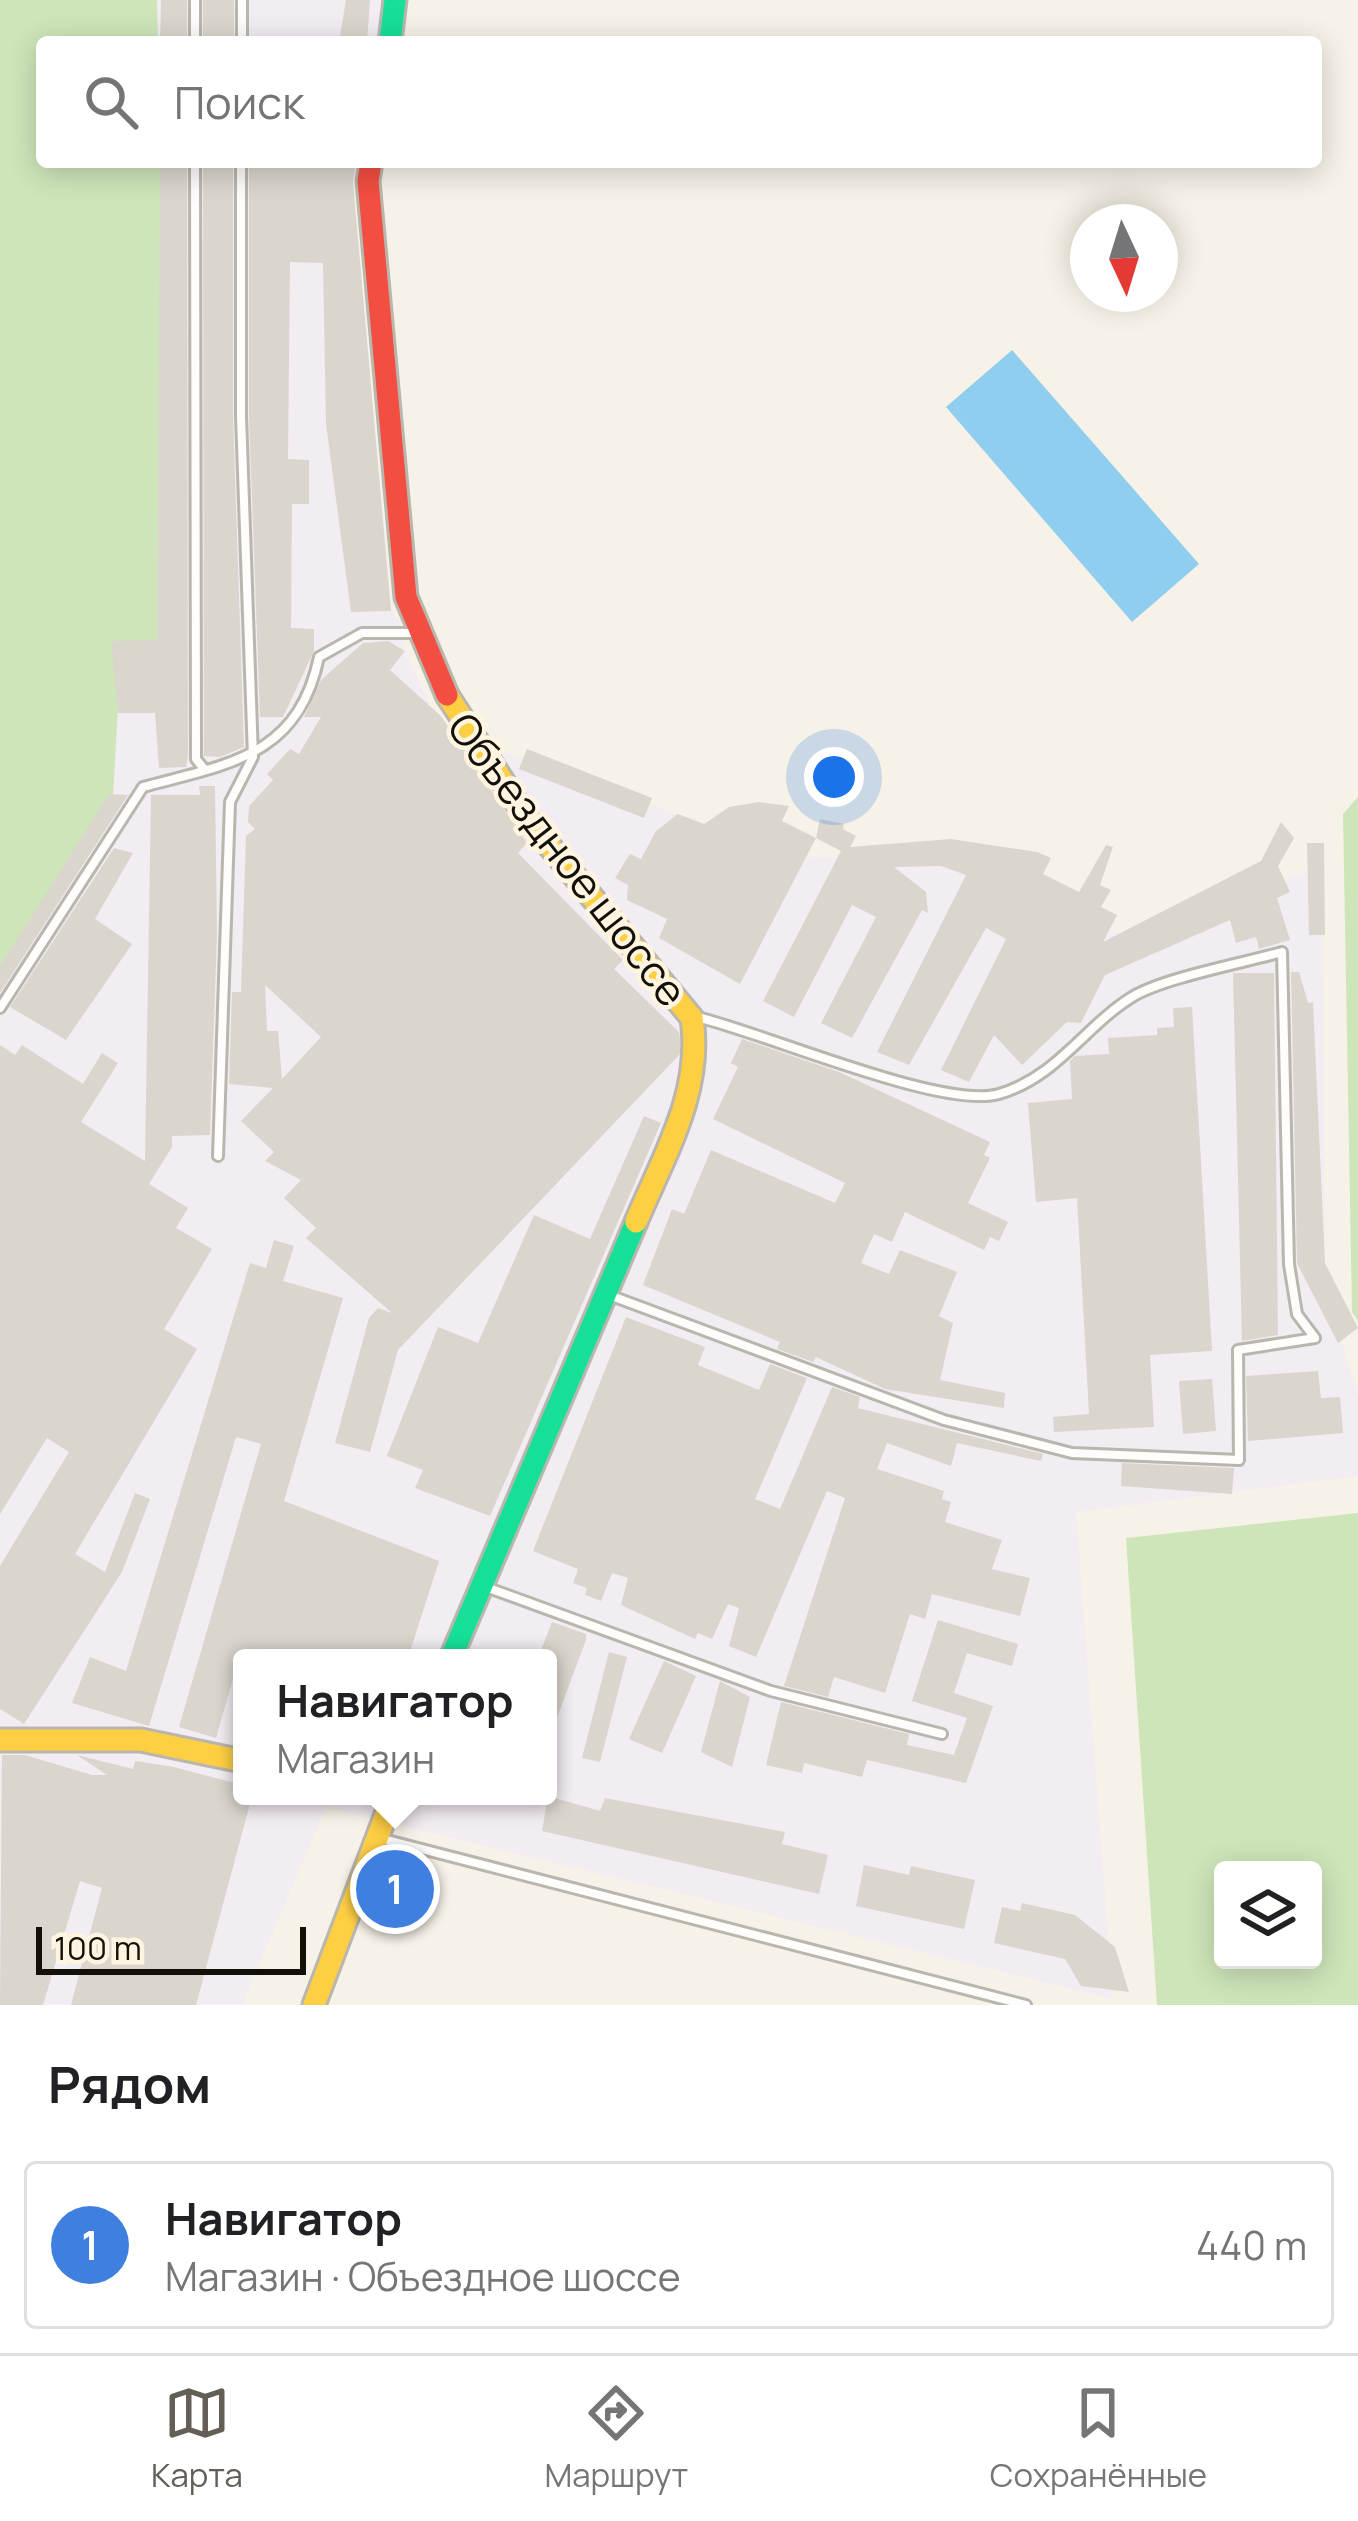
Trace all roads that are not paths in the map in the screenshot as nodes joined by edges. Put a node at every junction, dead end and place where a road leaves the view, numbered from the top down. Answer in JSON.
{"nodes":[{"id":1,"x":195,"y":0,"type":"edge"},
{"id":2,"x":242,"y":0,"type":"edge"},
{"id":3,"x":395,"y":0,"type":"edge"},
{"id":4,"x":195,"y":36,"type":"edge"},
{"id":5,"x":242,"y":36,"type":"edge"},
{"id":6,"x":391,"y":36,"type":"edge"},
{"id":7,"x":195,"y":168,"type":"edge"},
{"id":8,"x":241,"y":168,"type":"edge"},
{"id":9,"x":370,"y":168,"type":"edge"},
{"id":10,"x":417,"y":633,"type":"junction"},
{"id":11,"x":253,"y":757,"type":"junction"},
{"id":12,"x":205,"y":770,"type":"junction"},
{"id":13,"x":0,"y":1008,"type":"edge"},
{"id":14,"x":689,"y":1016,"type":"junction"},
{"id":15,"x":218,"y":1156,"type":"dead end"},
{"id":16,"x":605,"y":1294,"type":"junction"},
{"id":17,"x":482,"y":1585,"type":"junction"},
{"id":18,"x":455,"y":1649,"type":"edge"},
{"id":19,"x":943,"y":1734,"type":"dead end"},
{"id":20,"x":0,"y":1740,"type":"edge"},
{"id":21,"x":233,"y":1759,"type":"edge"},
{"id":22,"x":389,"y":1805,"type":"edge"},
{"id":23,"x":375,"y":1837,"type":"junction"},
{"id":24,"x":314,"y":2005,"type":"edge"},
{"id":25,"x":1026,"y":2005,"type":"edge"}],
"edges":[{"from":1,"to":4,"type":"lane"},
{"from":2,"to":5,"type":"lane"},
{"from":3,"to":6,"type":"street"},
{"from":7,"to":12,"type":"lane"},
{"from":8,"to":11,"type":"lane"},
{"from":9,"to":10,"type":"street","name":"Объездное шоссе"},
{"from":10,"to":11,"type":"lane"},
{"from":10,"to":14,"type":"street","name":"Объездное шоссе"},
{"from":11,"to":12,"type":"lane"},
{"from":11,"to":15,"type":"lane"},
{"from":12,"to":13,"type":"lane"},
{"from":14,"to":16,"type":"street","name":"Объездное шоссе"},
{"from":14,"to":16,"type":"lane"},
{"from":16,"to":17,"type":"street","name":"Объездное шоссе"},
{"from":17,"to":18,"type":"street","name":"Объездное шоссе"},
{"from":17,"to":19,"type":"lane"},
{"from":20,"to":21,"type":"street"},
{"from":22,"to":23,"type":"street"},
{"from":23,"to":24,"type":"street"},
{"from":23,"to":25,"type":"lane"}]}
